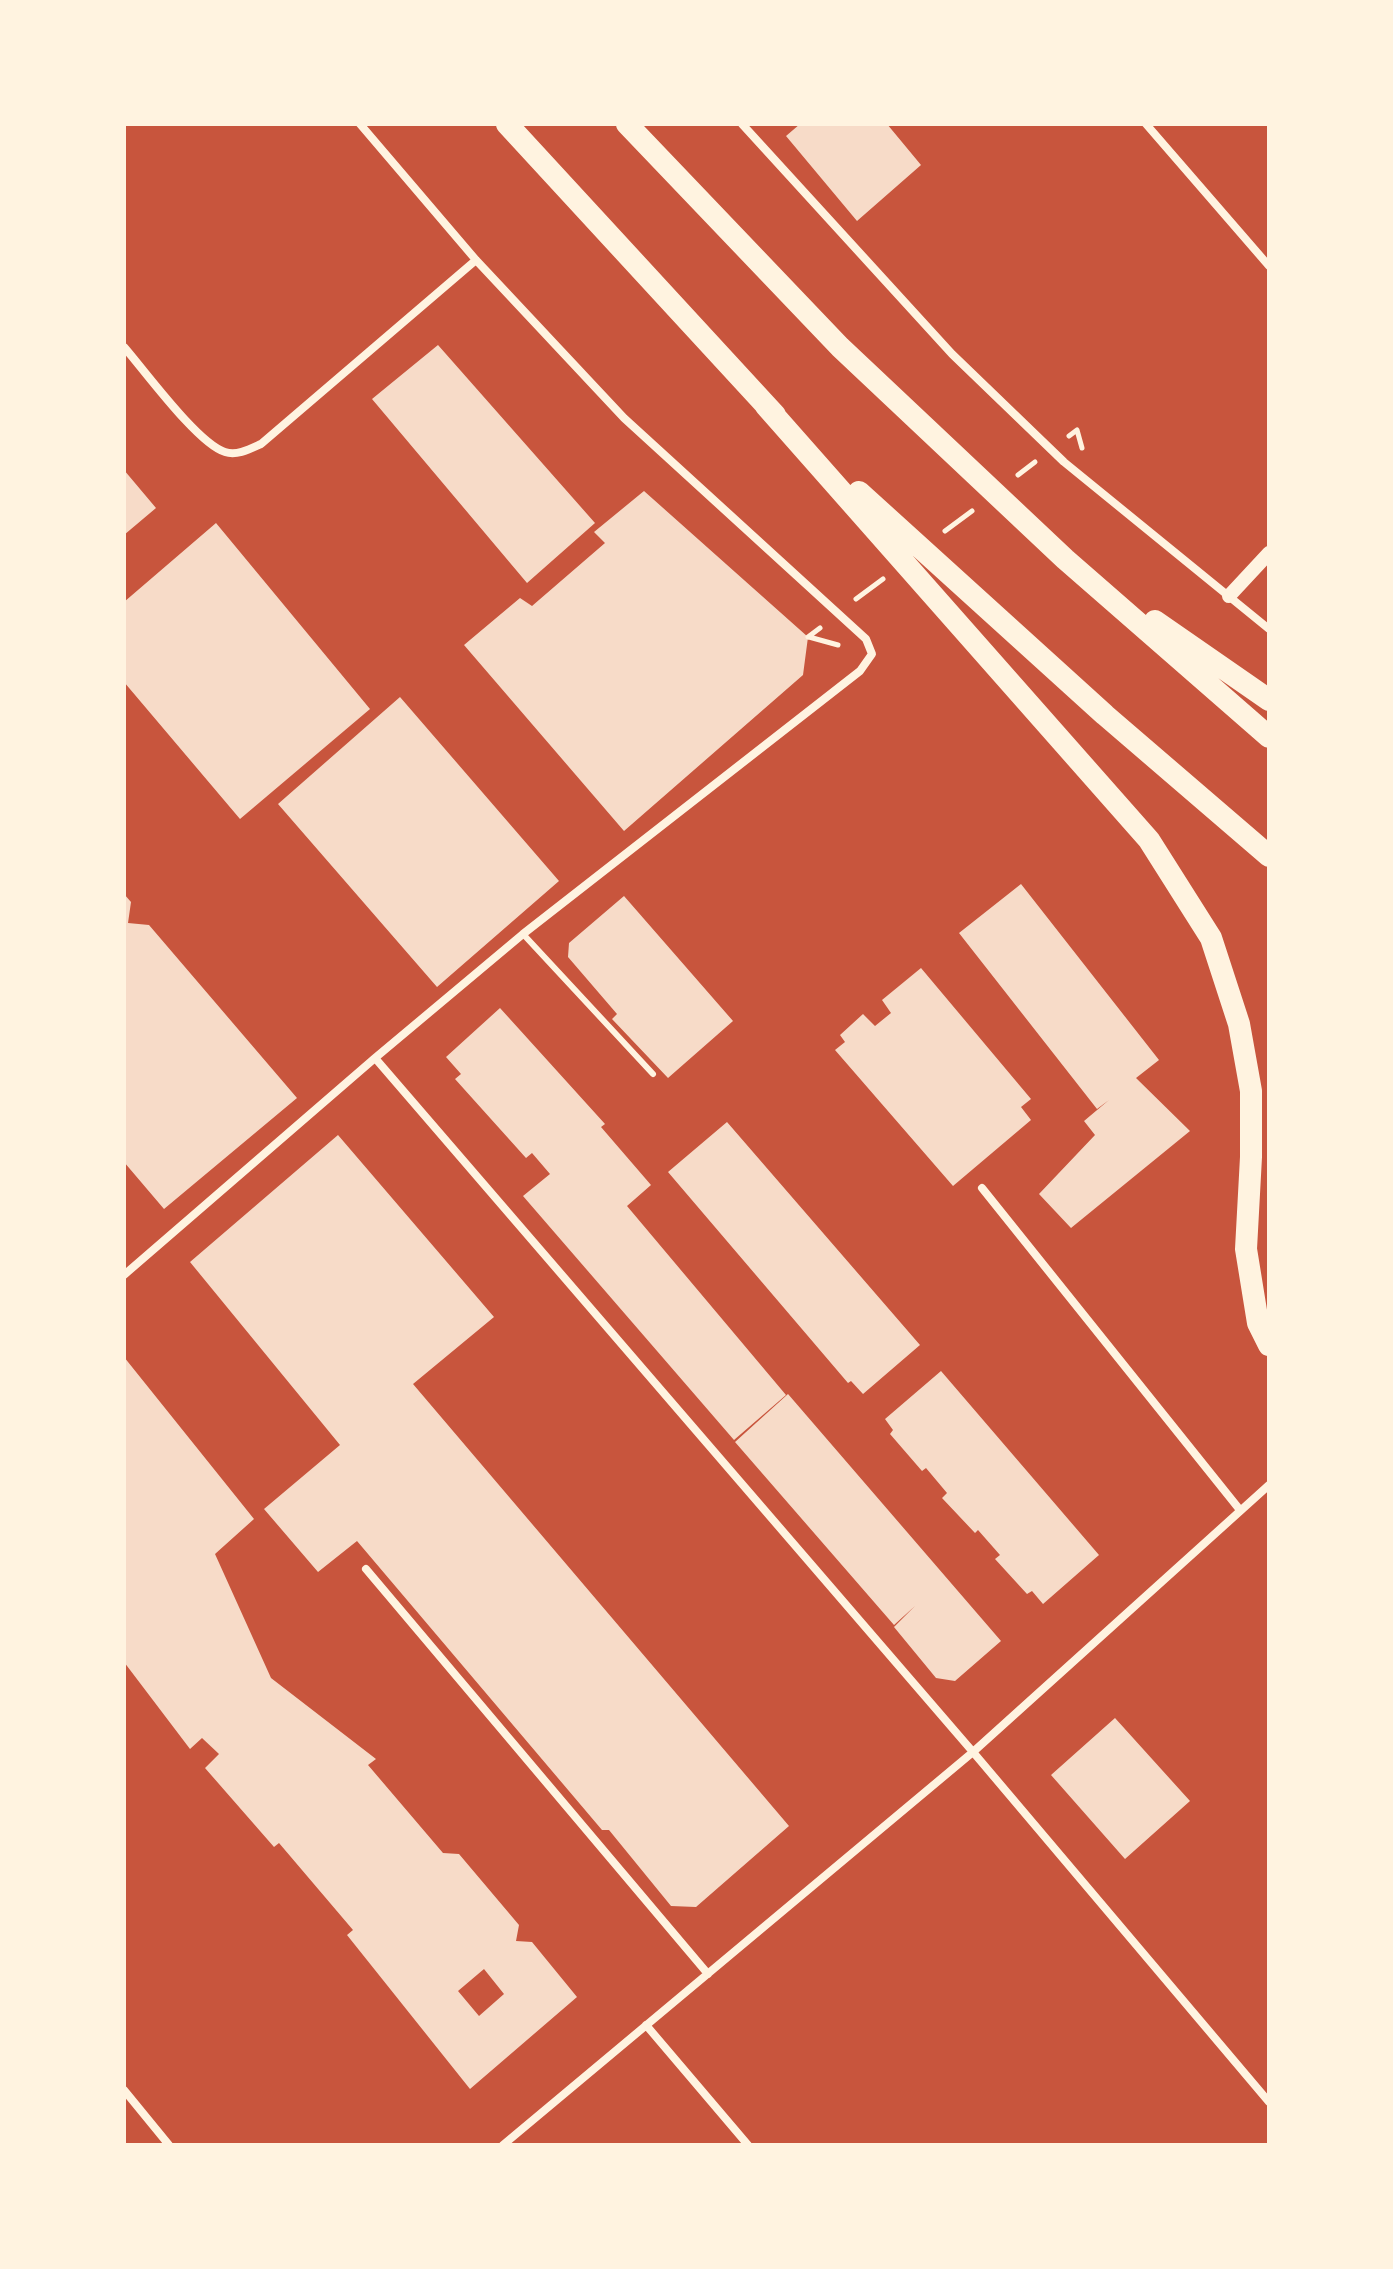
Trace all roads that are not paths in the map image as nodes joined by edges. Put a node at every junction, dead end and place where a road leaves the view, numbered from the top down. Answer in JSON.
{"nodes":[{"id":1,"x":360,"y":124,"type":"edge"},
{"id":2,"x":507,"y":124,"type":"edge"},
{"id":3,"x":627,"y":124,"type":"edge"},
{"id":4,"x":742,"y":124,"type":"edge"},
{"id":5,"x":1146,"y":124,"type":"edge"},
{"id":6,"x":476,"y":260,"type":"junction"},
{"id":7,"x":1269,"y":266,"type":"edge"},
{"id":8,"x":124,"y":347,"type":"edge"},
{"id":9,"x":766,"y":406,"type":"junction"},
{"id":10,"x":1269,"y":553,"type":"edge"},
{"id":11,"x":1065,"y":559,"type":"junction"},
{"id":12,"x":1229,"y":596,"type":"junction"},
{"id":13,"x":1269,"y":629,"type":"edge"},
{"id":14,"x":1269,"y":700,"type":"edge"},
{"id":15,"x":1269,"y":737,"type":"edge"},
{"id":16,"x":1269,"y":856,"type":"edge"},
{"id":17,"x":523,"y":934,"type":"junction"},
{"id":18,"x":375,"y":1058,"type":"junction"},
{"id":19,"x":653,"y":1074,"type":"dead end"},
{"id":20,"x":982,"y":1188,"type":"dead end"},
{"id":21,"x":124,"y":1275,"type":"edge"},
{"id":22,"x":1269,"y":1345,"type":"edge"},
{"id":23,"x":1269,"y":1485,"type":"edge"},
{"id":24,"x":1240,"y":1510,"type":"junction"},
{"id":25,"x":366,"y":1569,"type":"dead end"},
{"id":26,"x":973,"y":1752,"type":"junction"},
{"id":27,"x":708,"y":1974,"type":"junction"},
{"id":28,"x":646,"y":2025,"type":"junction"},
{"id":29,"x":124,"y":2090,"type":"edge"},
{"id":30,"x":1269,"y":2102,"type":"edge"},
{"id":31,"x":169,"y":2145,"type":"edge"},
{"id":32,"x":503,"y":2145,"type":"edge"},
{"id":33,"x":748,"y":2145,"type":"edge"}],
"edges":[{"from":1,"to":6,"type":"street"},
{"from":2,"to":9,"type":"highway"},
{"from":3,"to":11,"type":"highway"},
{"from":4,"to":12,"type":"street"},
{"from":5,"to":7,"type":"street"},
{"from":6,"to":8,"type":"street"},
{"from":6,"to":17,"type":"street"},
{"from":9,"to":16,"type":"highway"},
{"from":9,"to":22,"type":"highway"},
{"from":10,"to":12,"type":"street"},
{"from":11,"to":14,"type":"highway"},
{"from":11,"to":15,"type":"highway"},
{"from":12,"to":13,"type":"street"},
{"from":17,"to":18,"type":"street"},
{"from":17,"to":19,"type":"lane"},
{"from":18,"to":21,"type":"street"},
{"from":18,"to":26,"type":"street"},
{"from":20,"to":24,"type":"street"},
{"from":23,"to":24,"type":"street"},
{"from":24,"to":26,"type":"street"},
{"from":25,"to":27,"type":"street"},
{"from":26,"to":27,"type":"street"},
{"from":26,"to":30,"type":"street"},
{"from":27,"to":28,"type":"street"},
{"from":28,"to":32,"type":"street"},
{"from":28,"to":33,"type":"street"},
{"from":29,"to":31,"type":"street"}]}
